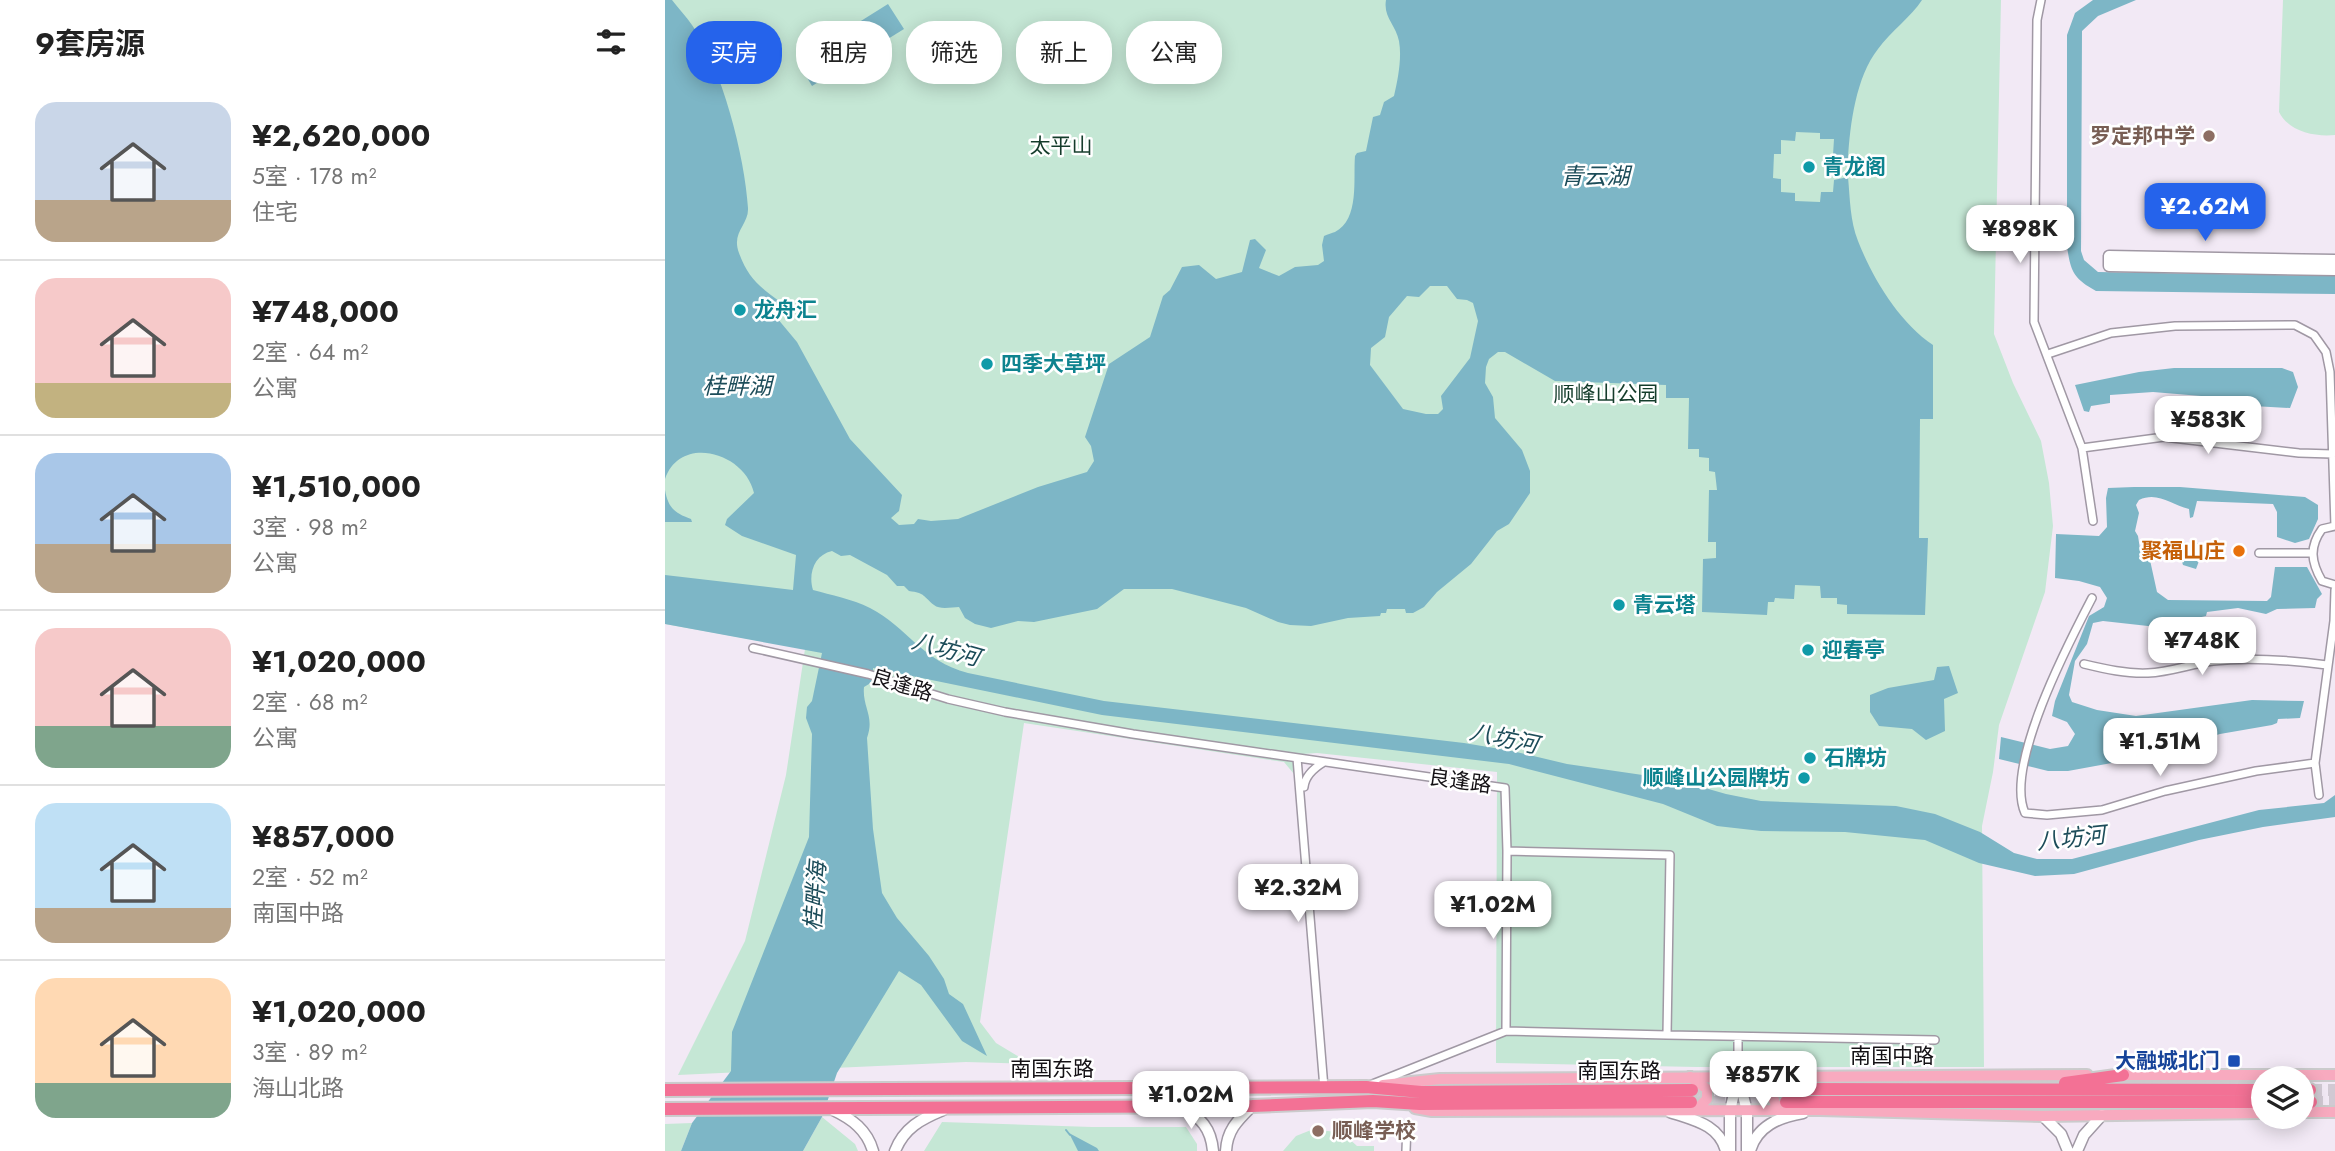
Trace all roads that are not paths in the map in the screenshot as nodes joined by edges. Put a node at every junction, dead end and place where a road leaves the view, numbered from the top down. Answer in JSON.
{"nodes":[{"id":1,"x":2041,"y":0,"type":"edge"},
{"id":2,"x":2335,"y":260,"type":"edge"},
{"id":3,"x":2335,"y":271,"type":"edge"},
{"id":4,"x":2048,"y":354,"type":"junction"},
{"id":5,"x":2082,"y":448,"type":"junction"},
{"id":6,"x":2332,"y":454,"type":"junction"},
{"id":7,"x":2093,"y":521,"type":"dead end"},
{"id":8,"x":2335,"y":526,"type":"edge"},
{"id":9,"x":2259,"y":553,"type":"dead end"},
{"id":10,"x":2311,"y":553,"type":"junction"},
{"id":11,"x":2335,"y":588,"type":"edge"},
{"id":12,"x":2092,"y":598,"type":"dead end"},
{"id":13,"x":753,"y":648,"type":"dead end"},
{"id":14,"x":2084,"y":664,"type":"dead end"},
{"id":15,"x":2327,"y":665,"type":"junction"},
{"id":16,"x":1297,"y":758,"type":"junction"},
{"id":17,"x":1324,"y":762,"type":"junction"},
{"id":18,"x":2315,"y":763,"type":"junction"},
{"id":19,"x":2319,"y":795,"type":"dead end"},
{"id":20,"x":1302,"y":801,"type":"junction"},
{"id":21,"x":1507,"y":851,"type":"junction"},
{"id":22,"x":1506,"y":1031,"type":"junction"},
{"id":23,"x":1667,"y":1035,"type":"junction"},
{"id":24,"x":1738,"y":1038,"type":"junction"},
{"id":25,"x":1935,"y":1040,"type":"dead end"},
{"id":26,"x":2123,"y":1075,"type":"junction"},
{"id":27,"x":2335,"y":1075,"type":"edge"},
{"id":28,"x":1738,"y":1076,"type":"junction"},
{"id":29,"x":1324,"y":1087,"type":"junction"},
{"id":30,"x":1366,"y":1087,"type":"junction"},
{"id":31,"x":1785,"y":1089,"type":"junction"},
{"id":32,"x":666,"y":1090,"type":"edge"},
{"id":33,"x":2021,"y":1090,"type":"junction"},
{"id":34,"x":2251,"y":1090,"type":"edge"},
{"id":35,"x":1689,"y":1095,"type":"junction"},
{"id":36,"x":1373,"y":1101,"type":"junction"},
{"id":37,"x":2251,"y":1102,"type":"edge"},
{"id":38,"x":1178,"y":1105,"type":"junction"},
{"id":39,"x":1252,"y":1106,"type":"junction"},
{"id":40,"x":829,"y":1108,"type":"junction"},
{"id":41,"x":947,"y":1108,"type":"junction"},
{"id":42,"x":665,"y":1109,"type":"edge"},
{"id":43,"x":1820,"y":1110,"type":"junction"},
{"id":44,"x":1666,"y":1111,"type":"junction"},
{"id":45,"x":1730,"y":1111,"type":"junction"},
{"id":46,"x":1748,"y":1111,"type":"junction"},
{"id":47,"x":1797,"y":1111,"type":"junction"},
{"id":48,"x":2314,"y":1112,"type":"edge"},
{"id":49,"x":2335,"y":1112,"type":"edge"},
{"id":50,"x":2251,"y":1113,"type":"edge"},
{"id":51,"x":2102,"y":1115,"type":"junction"},
{"id":52,"x":2043,"y":1116,"type":"junction"},
{"id":53,"x":1407,"y":1124,"type":"dead end"},
{"id":54,"x":873,"y":1151,"type":"edge"},
{"id":55,"x":895,"y":1151,"type":"edge"},
{"id":56,"x":1213,"y":1151,"type":"edge"},
{"id":57,"x":1226,"y":1151,"type":"edge"},
{"id":58,"x":1406,"y":1151,"type":"edge"},
{"id":59,"x":1728,"y":1151,"type":"edge"},
{"id":60,"x":1749,"y":1151,"type":"edge"},
{"id":61,"x":2069,"y":1151,"type":"edge"},
{"id":62,"x":2077,"y":1151,"type":"edge"}],
"edges":[{"from":1,"to":4,"type":"street"},
{"from":2,"to":3,"type":"street"},
{"from":4,"to":5,"type":"street"},
{"from":4,"to":6,"type":"street"},
{"from":5,"to":6,"type":"street"},
{"from":5,"to":7,"type":"street"},
{"from":6,"to":8,"type":"street"},
{"from":8,"to":10,"type":"street"},
{"from":9,"to":10,"type":"street"},
{"from":10,"to":11,"type":"street"},
{"from":11,"to":15,"type":"street"},
{"from":12,"to":18,"type":"street"},
{"from":13,"to":16,"type":"street","name":"良逢路"},
{"from":14,"to":15,"type":"street"},
{"from":15,"to":18,"type":"street"},
{"from":16,"to":17,"type":"street","name":"良逢路"},
{"from":16,"to":20,"type":"street"},
{"from":17,"to":20,"type":"street"},
{"from":17,"to":21,"type":"street","name":"良逢路"},
{"from":18,"to":19,"type":"street"},
{"from":20,"to":29,"type":"street"},
{"from":21,"to":22,"type":"street"},
{"from":21,"to":23,"type":"street"},
{"from":22,"to":23,"type":"street"},
{"from":22,"to":30,"type":"street"},
{"from":23,"to":24,"type":"street"},
{"from":24,"to":25,"type":"street"},
{"from":24,"to":28,"type":"street"},
{"from":26,"to":27,"type":"main road","name":"南国中路"},
{"from":26,"to":31,"type":"main road","name":"南国中路"},
{"from":26,"to":33,"type":"highway"},
{"from":28,"to":31,"type":"main road","name":"南国中路"},
{"from":28,"to":35,"type":"main road","name":"南国中路"},
{"from":28,"to":45,"type":"street"},
{"from":28,"to":46,"type":"street"},
{"from":29,"to":30,"type":"highway","name":"南国东路"},
{"from":29,"to":32,"type":"highway","name":"南国东路"},
{"from":30,"to":35,"type":"highway","name":"南国东路"},
{"from":31,"to":33,"type":"highway","name":"南国中路"},
{"from":31,"to":37,"type":"highway","name":"南国中路"},
{"from":31,"to":47,"type":"main road"},
{"from":33,"to":34,"type":"highway","name":"南国中路"},
{"from":35,"to":36,"type":"highway","name":"南国东路"},
{"from":35,"to":44,"type":"main road","name":"南国中路"},
{"from":35,"to":45,"type":"main road","name":"南国中路"},
{"from":36,"to":39,"type":"highway","name":"南国东路"},
{"from":36,"to":44,"type":"main road","name":"南国中路"},
{"from":38,"to":39,"type":"highway","name":"南国东路"},
{"from":38,"to":41,"type":"highway","name":"南国东路"},
{"from":38,"to":56,"type":"street"},
{"from":39,"to":57,"type":"street"},
{"from":40,"to":41,"type":"highway","name":"南国东路"},
{"from":40,"to":42,"type":"highway","name":"南国东路"},
{"from":40,"to":54,"type":"street"},
{"from":41,"to":55,"type":"street"},
{"from":43,"to":47,"type":"main road","name":"南国中路"},
{"from":43,"to":52,"type":"main road","name":"南国中路"},
{"from":43,"to":60,"type":"street"},
{"from":44,"to":59,"type":"street"},
{"from":45,"to":46,"type":"main road","name":"南国中路"},
{"from":45,"to":59,"type":"street"},
{"from":46,"to":47,"type":"main road","name":"南国中路"},
{"from":46,"to":60,"type":"street"},
{"from":48,"to":49,"type":"main road"},
{"from":50,"to":51,"type":"main road","name":"南国中路"},
{"from":51,"to":52,"type":"main road","name":"南国中路"},
{"from":51,"to":62,"type":"street"},
{"from":52,"to":61,"type":"street"},
{"from":53,"to":58,"type":"street"}]}
